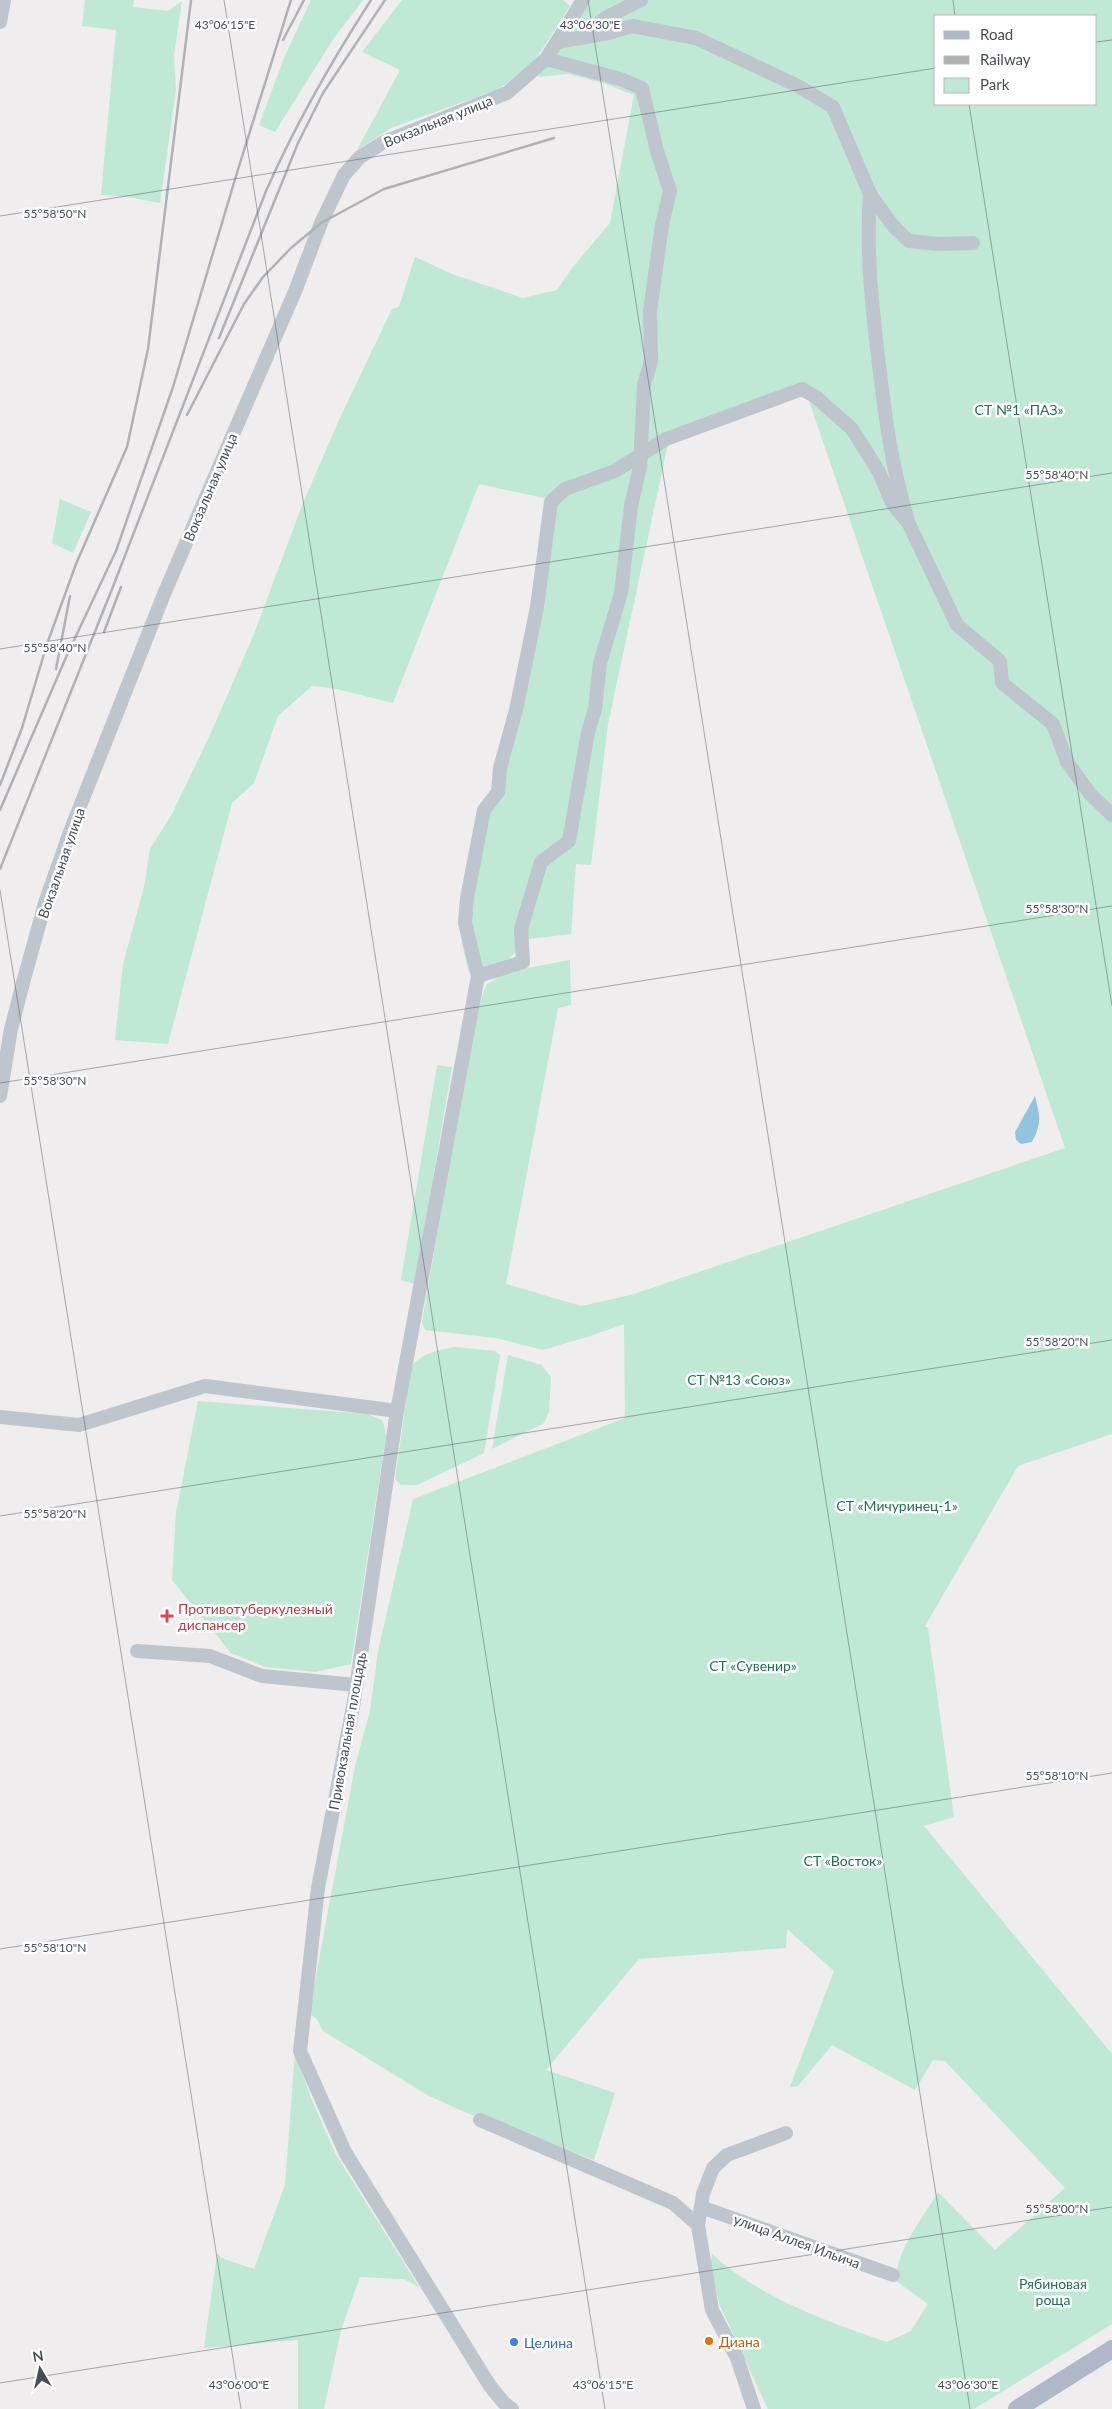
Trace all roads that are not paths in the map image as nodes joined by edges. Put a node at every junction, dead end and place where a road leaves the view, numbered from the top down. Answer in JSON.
{"nodes":[{"id":1,"x":4,"y":0,"type":"edge"},
{"id":2,"x":583,"y":0,"type":"edge"},
{"id":3,"x":641,"y":0,"type":"edge"},
{"id":4,"x":0,"y":22,"type":"edge"},
{"id":5,"x":582,"y":38,"type":"junction"},
{"id":6,"x":557,"y":42,"type":"junction"},
{"id":7,"x":546,"y":59,"type":"junction"},
{"id":8,"x":870,"y":194,"type":"junction"},
{"id":9,"x":973,"y":242,"type":"dead end"},
{"id":10,"x":641,"y":456,"type":"junction"},
{"id":11,"x":909,"y":524,"type":"junction"},
{"id":12,"x":1112,"y":814,"type":"edge"},
{"id":13,"x":478,"y":976,"type":"junction"},
{"id":14,"x":0,"y":1096,"type":"edge"},
{"id":15,"x":397,"y":1411,"type":"junction"},
{"id":16,"x":0,"y":1416,"type":"edge"},
{"id":17,"x":137,"y":1651,"type":"dead end"},
{"id":18,"x":356,"y":1685,"type":"junction"},
{"id":19,"x":480,"y":2120,"type":"dead end"},
{"id":20,"x":786,"y":2133,"type":"dead end"},
{"id":21,"x":701,"y":2207,"type":"junction"},
{"id":22,"x":698,"y":2225,"type":"junction"},
{"id":23,"x":893,"y":2275,"type":"dead end"},
{"id":24,"x":1112,"y":2349,"type":"edge"},
{"id":25,"x":512,"y":2409,"type":"edge"},
{"id":26,"x":754,"y":2409,"type":"edge"},
{"id":27,"x":1017,"y":2409,"type":"edge"}],
"edges":[{"from":1,"to":4,"type":"street"},
{"from":2,"to":6,"type":"street","name":"Вокзальная улица"},
{"from":3,"to":5,"type":"street"},
{"from":5,"to":6,"type":"street"},
{"from":5,"to":8,"type":"street"},
{"from":6,"to":7,"type":"street","name":"Вокзальная улица"},
{"from":7,"to":10,"type":"street"},
{"from":7,"to":14,"type":"street","name":"Вокзальная улица"},
{"from":8,"to":9,"type":"street"},
{"from":8,"to":11,"type":"street"},
{"from":10,"to":11,"type":"street"},
{"from":10,"to":13,"type":"street"},
{"from":10,"to":13,"type":"street"},
{"from":11,"to":12,"type":"street"},
{"from":13,"to":15,"type":"street","name":"Привокзальная площадь"},
{"from":15,"to":16,"type":"street"},
{"from":15,"to":18,"type":"street","name":"Привокзальная площадь"},
{"from":17,"to":18,"type":"street"},
{"from":18,"to":25,"type":"street","name":"Привокзальная площадь"},
{"from":19,"to":22,"type":"street"},
{"from":20,"to":21,"type":"street"},
{"from":21,"to":22,"type":"street"},
{"from":21,"to":23,"type":"street","name":"улица Аллея Ильича"},
{"from":22,"to":26,"type":"street"},
{"from":24,"to":27,"type":"main road"}]}
